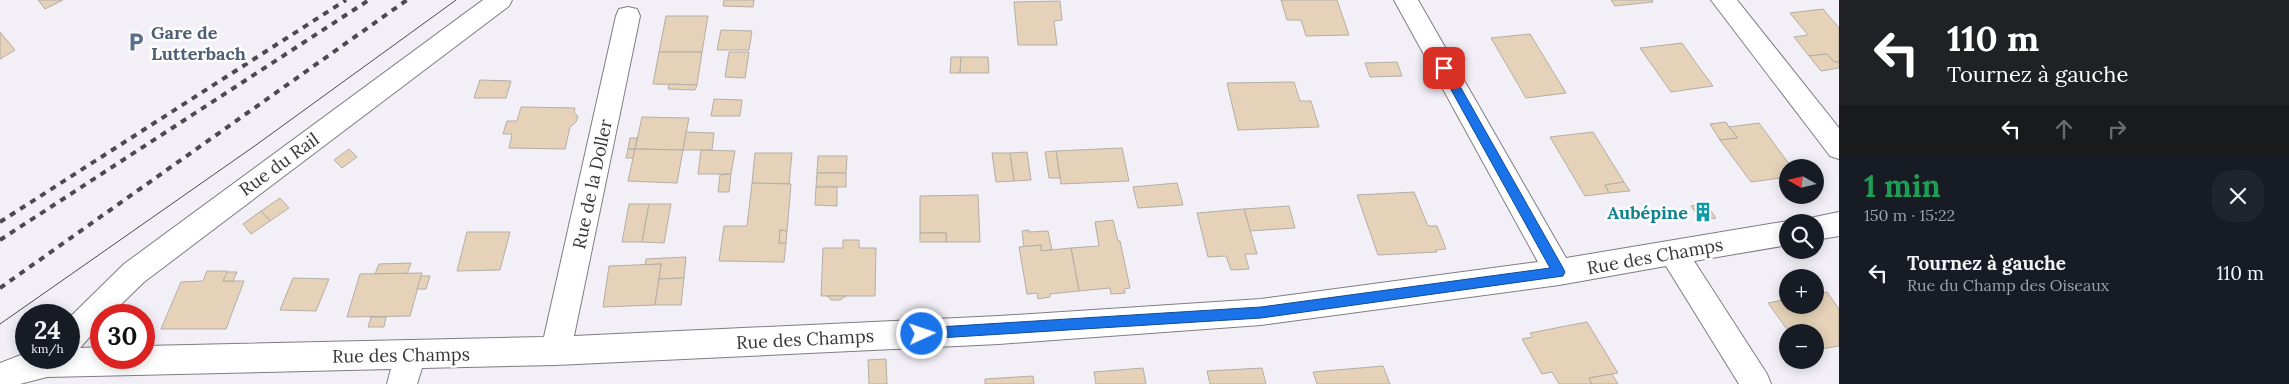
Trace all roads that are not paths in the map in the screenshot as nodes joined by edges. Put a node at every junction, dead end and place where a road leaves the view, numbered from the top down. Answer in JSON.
{"nodes":[{"id":1,"x":500,"y":0,"type":"edge"},
{"id":2,"x":1406,"y":0,"type":"edge"},
{"id":3,"x":1723,"y":0,"type":"edge"},
{"id":4,"x":628,"y":16,"type":"dead end"},
{"id":5,"x":1839,"y":148,"type":"edge"},
{"id":6,"x":1839,"y":224,"type":"edge"},
{"id":7,"x":1824,"y":226,"type":"edge"},
{"id":8,"x":1779,"y":235,"type":"edge"},
{"id":9,"x":1673,"y":253,"type":"junction"},
{"id":10,"x":1559,"y":272,"type":"junction"},
{"id":11,"x":80,"y":326,"type":"edge"},
{"id":12,"x":556,"y":351,"type":"junction"},
{"id":13,"x":411,"y":355,"type":"junction"},
{"id":14,"x":16,"y":369,"type":"edge"},
{"id":15,"x":87,"y":373,"type":"edge"},
{"id":16,"x":0,"y":379,"type":"edge"},
{"id":17,"x":402,"y":384,"type":"edge"},
{"id":18,"x":1756,"y":384,"type":"edge"}],
"edges":[{"from":1,"to":11,"type":"street","name":"Rue du Rail"},
{"from":2,"to":10,"type":"street"},
{"from":3,"to":5,"type":"street"},
{"from":4,"to":12,"type":"street","name":"Rue de la Doller"},
{"from":6,"to":7,"type":"street"},
{"from":8,"to":9,"type":"street","name":"Rue des Champs"},
{"from":9,"to":10,"type":"street","name":"Rue des Champs"},
{"from":9,"to":18,"type":"street"},
{"from":10,"to":12,"type":"street","name":"Rue des Champs"},
{"from":12,"to":13,"type":"street","name":"Rue des Champs"},
{"from":13,"to":15,"type":"street","name":"Rue des Champs"},
{"from":13,"to":17,"type":"street"},
{"from":14,"to":16,"type":"street","name":"Rue des Champs"}]}
